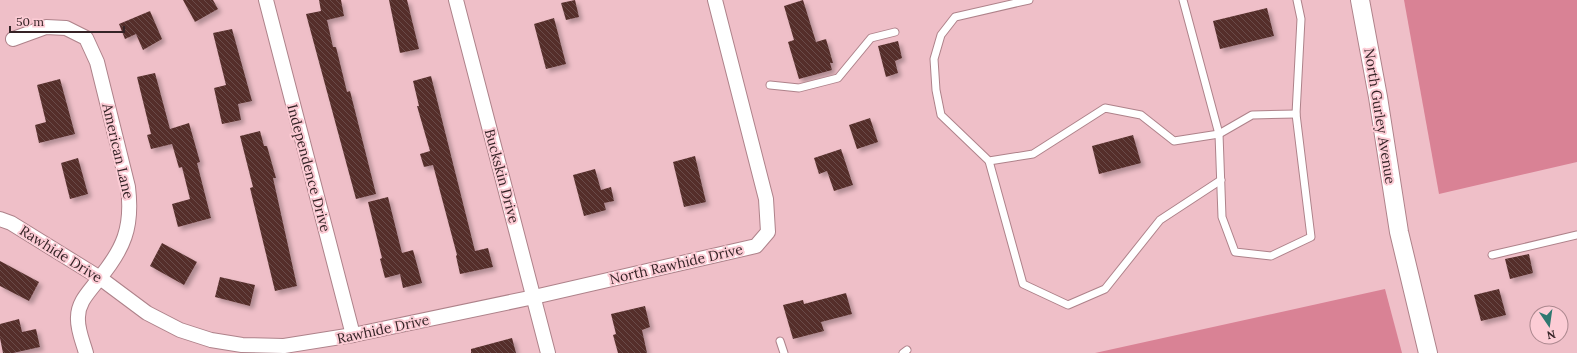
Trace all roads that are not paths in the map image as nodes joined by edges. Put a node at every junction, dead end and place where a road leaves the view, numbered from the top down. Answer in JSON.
{"nodes":[{"id":1,"x":266,"y":0,"type":"edge"},
{"id":2,"x":456,"y":0,"type":"edge"},
{"id":3,"x":715,"y":0,"type":"edge"},
{"id":4,"x":1029,"y":0,"type":"edge"},
{"id":5,"x":1183,"y":0,"type":"edge"},
{"id":6,"x":1296,"y":0,"type":"edge"},
{"id":7,"x":1360,"y":0,"type":"edge"},
{"id":8,"x":895,"y":32,"type":"dead end"},
{"id":9,"x":13,"y":39,"type":"dead end"},
{"id":10,"x":770,"y":85,"type":"dead end"},
{"id":11,"x":1296,"y":114,"type":"junction"},
{"id":12,"x":1219,"y":134,"type":"junction"},
{"id":13,"x":989,"y":161,"type":"junction"},
{"id":14,"x":1221,"y":180,"type":"junction"},
{"id":15,"x":0,"y":219,"type":"edge"},
{"id":16,"x":1577,"y":235,"type":"edge"},
{"id":17,"x":1492,"y":255,"type":"dead end"},
{"id":18,"x":100,"y":278,"type":"junction"},
{"id":19,"x":534,"y":297,"type":"junction"},
{"id":20,"x":353,"y":335,"type":"junction"},
{"id":21,"x":780,"y":341,"type":"dead end"},
{"id":22,"x":86,"y":353,"type":"edge"},
{"id":23,"x":548,"y":353,"type":"edge"},
{"id":24,"x":784,"y":353,"type":"edge"},
{"id":25,"x":1428,"y":353,"type":"edge"}],
"edges":[{"from":1,"to":20,"type":"street","name":"Independence Drive"},
{"from":2,"to":19,"type":"street","name":"Buckskin Drive"},
{"from":3,"to":19,"type":"street","name":"North Rawhide Drive"},
{"from":4,"to":13,"type":"lane"},
{"from":5,"to":12,"type":"lane"},
{"from":6,"to":11,"type":"lane"},
{"from":7,"to":25,"type":"street","name":"North Gurley Avenue"},
{"from":8,"to":10,"type":"lane"},
{"from":9,"to":18,"type":"street","name":"American Lane"},
{"from":11,"to":12,"type":"lane"},
{"from":11,"to":14,"type":"lane"},
{"from":12,"to":13,"type":"lane"},
{"from":12,"to":14,"type":"lane"},
{"from":13,"to":14,"type":"lane"},
{"from":15,"to":18,"type":"street","name":"Rawhide Drive"},
{"from":16,"to":17,"type":"lane"},
{"from":18,"to":20,"type":"street","name":"Rawhide Drive"},
{"from":18,"to":22,"type":"street","name":"American Lane"},
{"from":19,"to":20,"type":"street","name":"Rawhide Drive"},
{"from":19,"to":23,"type":"street","name":"Buckskin Drive"},
{"from":21,"to":24,"type":"lane"}]}
